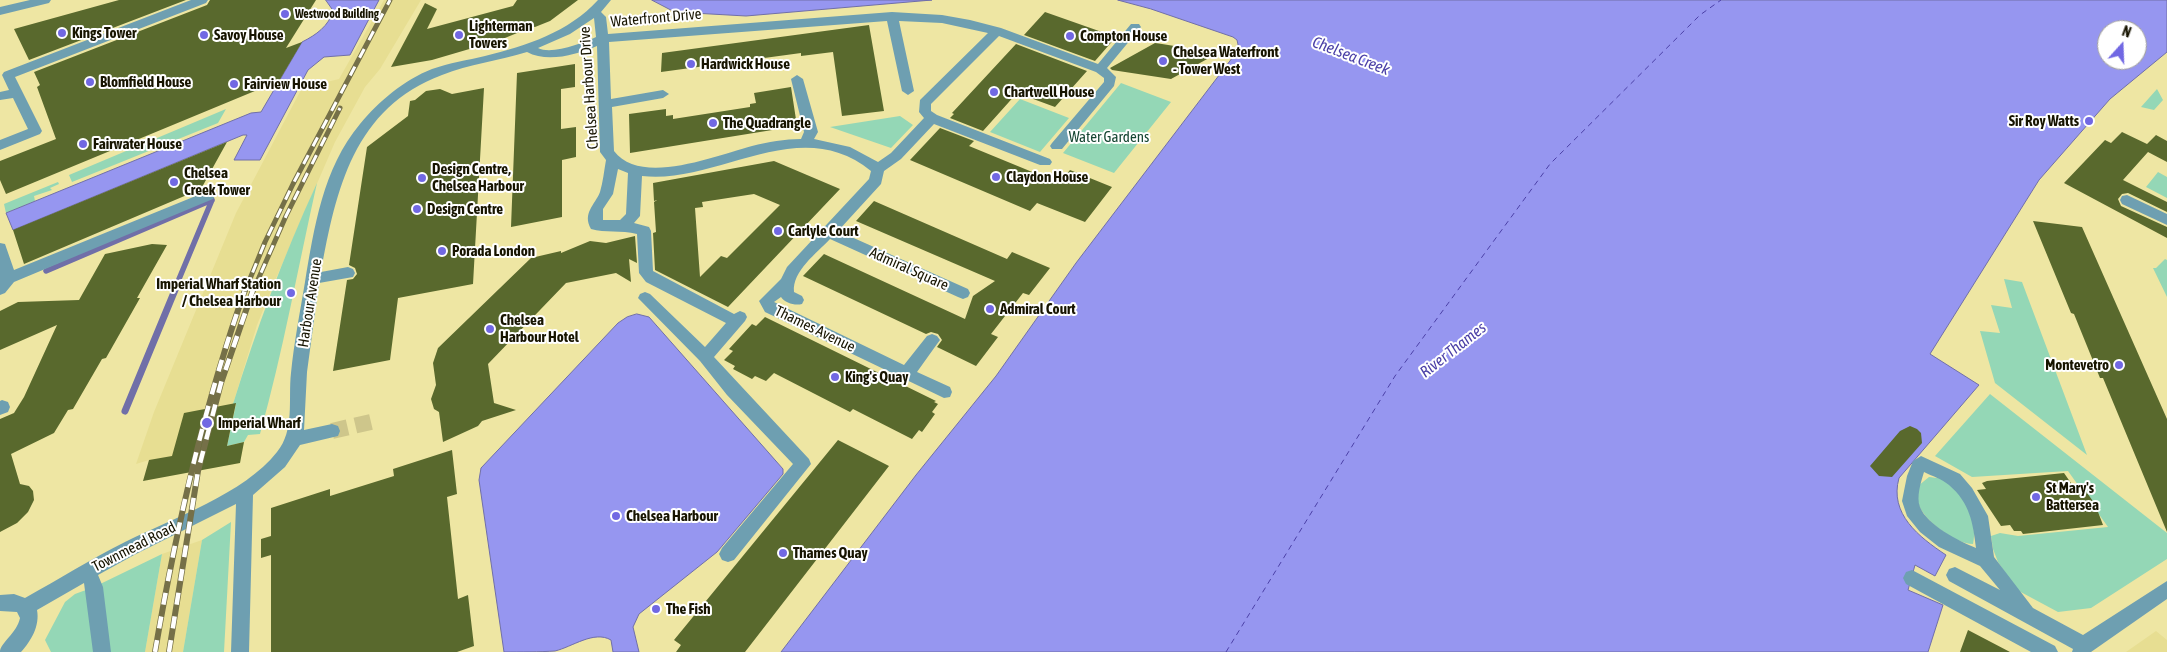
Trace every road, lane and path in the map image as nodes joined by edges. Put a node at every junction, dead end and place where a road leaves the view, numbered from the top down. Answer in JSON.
{"nodes":[{"id":1,"x":45,"y":0,"type":"edge"},
{"id":2,"x":202,"y":0,"type":"edge"},
{"id":3,"x":605,"y":0,"type":"edge"},
{"id":4,"x":0,"y":12,"type":"edge"},
{"id":5,"x":594,"y":12,"type":"junction"},
{"id":6,"x":892,"y":16,"type":"junction"},
{"id":7,"x":1135,"y":27,"type":"dead end"},
{"id":8,"x":997,"y":31,"type":"junction"},
{"id":9,"x":602,"y":39,"type":"junction"},
{"id":10,"x":527,"y":47,"type":"junction"},
{"id":11,"x":1100,"y":69,"type":"junction"},
{"id":12,"x":797,"y":79,"type":"dead end"},
{"id":13,"x":908,"y":91,"type":"dead end"},
{"id":14,"x":17,"y":93,"type":"junction"},
{"id":15,"x":663,"y":94,"type":"dead end"},
{"id":16,"x":0,"y":96,"type":"edge"},
{"id":17,"x":605,"y":104,"type":"junction"},
{"id":18,"x":932,"y":118,"type":"junction"},
{"id":19,"x":806,"y":143,"type":"junction"},
{"id":20,"x":0,"y":145,"type":"edge"},
{"id":21,"x":1057,"y":146,"type":"dead end"},
{"id":22,"x":613,"y":160,"type":"junction"},
{"id":23,"x":1045,"y":162,"type":"dead end"},
{"id":24,"x":878,"y":169,"type":"junction"},
{"id":25,"x":635,"y":170,"type":"junction"},
{"id":26,"x":208,"y":196,"type":"dead end"},
{"id":27,"x":2127,"y":200,"type":"dead end"},
{"id":28,"x":2167,"y":220,"type":"edge"},
{"id":29,"x":623,"y":224,"type":"junction"},
{"id":30,"x":828,"y":232,"type":"junction"},
{"id":31,"x":0,"y":248,"type":"edge"},
{"id":32,"x":348,"y":272,"type":"dead end"},
{"id":33,"x":313,"y":279,"type":"junction"},
{"id":34,"x":786,"y":283,"type":"junction"},
{"id":35,"x":5,"y":284,"type":"edge"},
{"id":36,"x":963,"y":294,"type":"dead end"},
{"id":37,"x":645,"y":298,"type":"dead end"},
{"id":38,"x":797,"y":300,"type":"dead end"},
{"id":39,"x":932,"y":340,"type":"dead end"},
{"id":40,"x":705,"y":357,"type":"junction"},
{"id":41,"x":906,"y":374,"type":"junction"},
{"id":42,"x":944,"y":392,"type":"dead end"},
{"id":43,"x":332,"y":430,"type":"tunnel mouth"},
{"id":44,"x":294,"y":439,"type":"junction"},
{"id":45,"x":244,"y":492,"type":"junction"},
{"id":46,"x":728,"y":554,"type":"dead end"},
{"id":47,"x":1986,"y":560,"type":"junction"},
{"id":48,"x":87,"y":572,"type":"junction"},
{"id":49,"x":1955,"y":575,"type":"dead end"},
{"id":50,"x":1912,"y":578,"type":"dead end"},
{"id":51,"x":2167,"y":589,"type":"edge"},
{"id":52,"x":0,"y":604,"type":"edge"},
{"id":53,"x":26,"y":607,"type":"junction"},
{"id":54,"x":2027,"y":614,"type":"junction"},
{"id":55,"x":2083,"y":649,"type":"edge"},
{"id":56,"x":7,"y":652,"type":"edge"},
{"id":57,"x":102,"y":652,"type":"edge"},
{"id":58,"x":240,"y":652,"type":"edge"},
{"id":59,"x":2049,"y":652,"type":"edge"}],
"edges":[{"from":1,"to":4,"type":"street"},
{"from":2,"to":14,"type":"street"},
{"from":3,"to":5,"type":"street","name":"Chelsea Harbour Drive"},
{"from":5,"to":9,"type":"street","name":"Chelsea Harbour Drive"},
{"from":5,"to":10,"type":"street","name":"Harbour Avenue"},
{"from":6,"to":8,"type":"street","name":"Waterfront Drive"},
{"from":6,"to":9,"type":"street","name":"Waterfront Drive"},
{"from":6,"to":13,"type":"street"},
{"from":7,"to":11,"type":"street"},
{"from":8,"to":11,"type":"street","name":"Waterfront Drive"},
{"from":8,"to":18,"type":"street"},
{"from":9,"to":10,"type":"street"},
{"from":9,"to":17,"type":"street","name":"Chelsea Harbour Drive"},
{"from":10,"to":33,"type":"street","name":"Harbour Avenue"},
{"from":11,"to":21,"type":"street"},
{"from":12,"to":19,"type":"street"},
{"from":14,"to":16,"type":"street"},
{"from":14,"to":20,"type":"street"},
{"from":15,"to":17,"type":"street"},
{"from":17,"to":22,"type":"street","name":"Chelsea Harbour Drive"},
{"from":18,"to":23,"type":"street"},
{"from":18,"to":24,"type":"street"},
{"from":19,"to":24,"type":"street","name":"Chelsea Harbour Drive"},
{"from":19,"to":25,"type":"street","name":"Chelsea Harbour Drive"},
{"from":22,"to":25,"type":"street","name":"Chelsea Harbour Drive"},
{"from":22,"to":29,"type":"street"},
{"from":24,"to":30,"type":"street","name":"Thames Avenue"},
{"from":25,"to":29,"type":"street"},
{"from":26,"to":35,"type":"street"},
{"from":27,"to":28,"type":"street"},
{"from":29,"to":40,"type":"street"},
{"from":30,"to":34,"type":"street","name":"Thames Avenue"},
{"from":30,"to":36,"type":"street","name":"Admiral Square"},
{"from":31,"to":35,"type":"street"},
{"from":32,"to":33,"type":"street"},
{"from":33,"to":44,"type":"street","name":"Harbour Avenue"},
{"from":34,"to":38,"type":"street"},
{"from":34,"to":41,"type":"street","name":"Thames Avenue"},
{"from":37,"to":40,"type":"street"},
{"from":39,"to":41,"type":"street"},
{"from":40,"to":46,"type":"street"},
{"from":41,"to":42,"type":"street","name":"Thames Avenue"},
{"from":43,"to":44,"type":"street"},
{"from":44,"to":45,"type":"street","name":"Harbour Avenue"},
{"from":45,"to":48,"type":"street","name":"Townmead Road"},
{"from":45,"to":58,"type":"street"},
{"from":47,"to":47,"type":"street"},
{"from":47,"to":54,"type":"street"},
{"from":48,"to":53,"type":"street","name":"Townmead Road"},
{"from":48,"to":57,"type":"street"},
{"from":49,"to":54,"type":"street"},
{"from":50,"to":59,"type":"street"},
{"from":51,"to":55,"type":"street"},
{"from":52,"to":53,"type":"street"},
{"from":53,"to":56,"type":"street"},
{"from":54,"to":55,"type":"street"}]}
